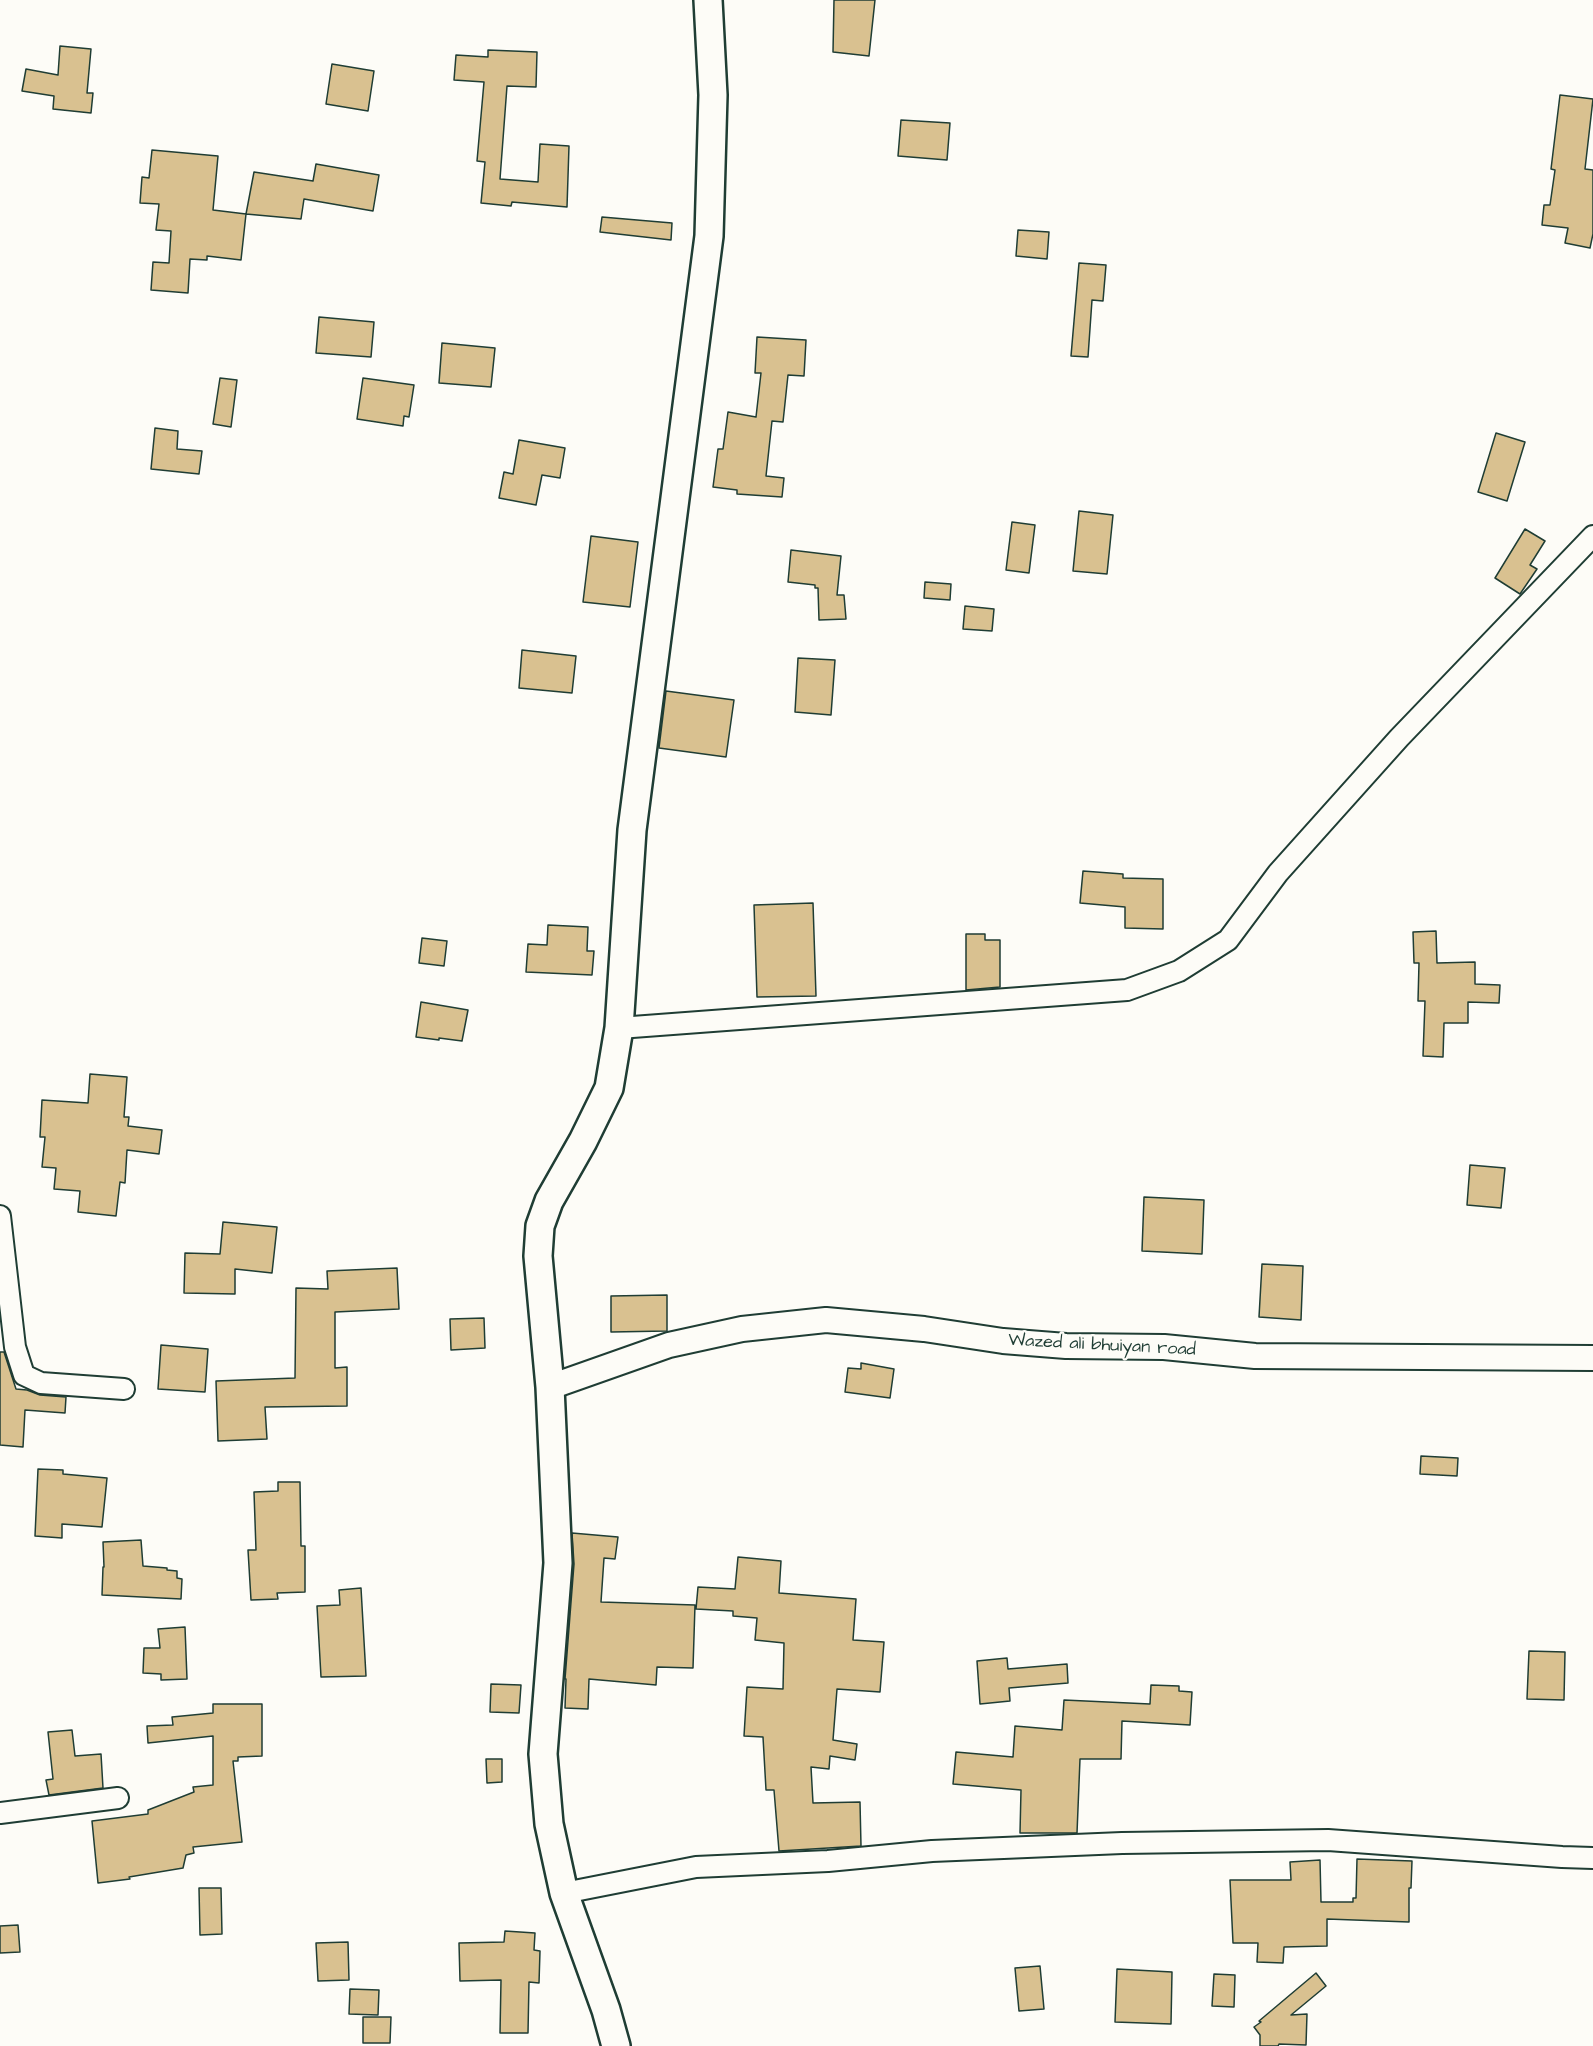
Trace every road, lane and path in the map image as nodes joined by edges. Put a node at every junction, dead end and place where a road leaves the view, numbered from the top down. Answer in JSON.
{"nodes":[{"id":1,"x":708,"y":0,"type":"edge"},
{"id":2,"x":1593,"y":536,"type":"edge"},
{"id":3,"x":619,"y":1028,"type":"junction"},
{"id":4,"x":0,"y":1216,"type":"edge"},
{"id":5,"x":1593,"y":1358,"type":"edge"},
{"id":6,"x":550,"y":1387,"type":"junction"},
{"id":7,"x":124,"y":1389,"type":"dead end"},
{"id":8,"x":118,"y":1798,"type":"dead end"},
{"id":9,"x":0,"y":1813,"type":"edge"},
{"id":10,"x":1593,"y":1858,"type":"edge"},
{"id":11,"x":564,"y":1893,"type":"junction"},
{"id":12,"x":616,"y":2046,"type":"edge"}],
"edges":[{"from":1,"to":3,"type":"main road"},
{"from":2,"to":3,"type":"street"},
{"from":3,"to":6,"type":"main road"},
{"from":4,"to":7,"type":"street"},
{"from":5,"to":6,"type":"street","name":"Wazed ali bhuiyan road"},
{"from":6,"to":11,"type":"main road"},
{"from":8,"to":9,"type":"street"},
{"from":10,"to":11,"type":"street"},
{"from":11,"to":12,"type":"main road"}]}
